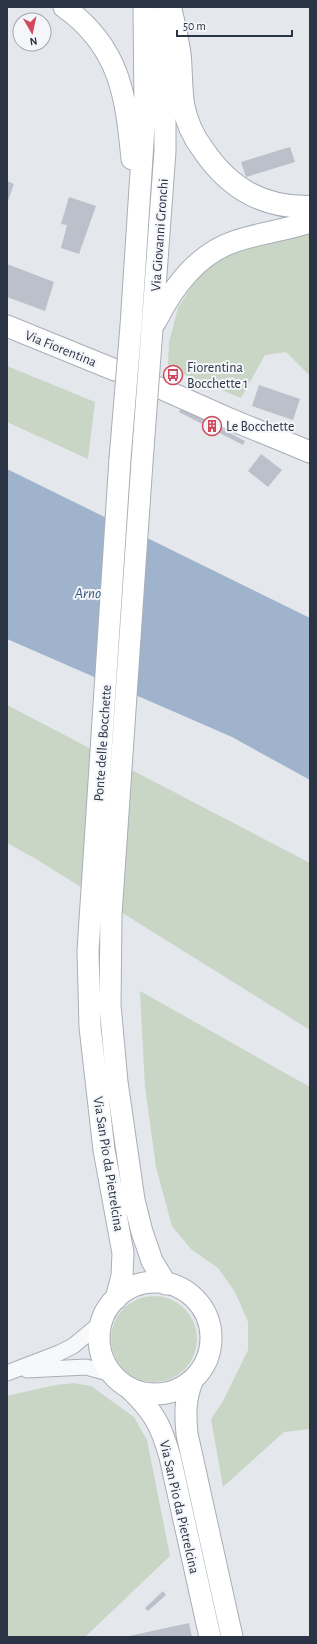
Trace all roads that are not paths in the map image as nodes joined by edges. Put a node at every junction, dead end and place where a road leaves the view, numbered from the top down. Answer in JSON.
{"nodes":[{"id":1,"x":144,"y":7,"type":"edge"},
{"id":2,"x":165,"y":7,"type":"edge"},
{"id":3,"x":170,"y":7,"type":"edge"},
{"id":4,"x":72,"y":13,"type":"edge"},
{"id":5,"x":310,"y":207,"type":"edge"},
{"id":6,"x":137,"y":220,"type":"junction"},
{"id":7,"x":310,"y":222,"type":"edge"},
{"id":8,"x":7,"y":326,"type":"edge"},
{"id":9,"x":152,"y":329,"type":"junction"},
{"id":10,"x":115,"y":370,"type":"dead end"},
{"id":11,"x":160,"y":388,"type":"dead end"},
{"id":12,"x":307,"y":446,"type":"edge"},
{"id":13,"x":120,"y":458,"type":"joint"},
{"id":14,"x":142,"y":462,"type":"joint"},
{"id":15,"x":112,"y":1025,"type":"joint"},
{"id":16,"x":90,"y":1027,"type":"joint"},
{"id":17,"x":166,"y":1284,"type":"junction"},
{"id":18,"x":116,"y":1299,"type":"junction"},
{"id":19,"x":102,"y":1322,"type":"junction"},
{"id":20,"x":9,"y":1372,"type":"edge"},
{"id":21,"x":112,"y":1374,"type":"junction"},
{"id":22,"x":193,"y":1379,"type":"junction"},
{"id":23,"x":129,"y":1388,"type":"junction"},
{"id":24,"x":210,"y":1637,"type":"edge"},
{"id":25,"x":232,"y":1637,"type":"edge"}],
"edges":[{"from":1,"to":6,"type":"main road","name":"Via Giovanni Gronchi"},
{"from":2,"to":9,"type":"main road","name":"Via Giovanni Gronchi"},
{"from":3,"to":5,"type":"main road"},
{"from":4,"to":6,"type":"main road"},
{"from":6,"to":13,"type":"main road","name":"Via Giovanni Gronchi","bridge":true},
{"from":7,"to":9,"type":"main road"},
{"from":8,"to":10,"type":"main road","name":"Via Fiorentina"},
{"from":9,"to":14,"type":"main road","name":"Via Giovanni Gronchi","bridge":true},
{"from":11,"to":12,"type":"main road"},
{"from":13,"to":16,"type":"main road","name":"Ponte delle Bocchette"},
{"from":14,"to":15,"type":"main road","name":"Ponte delle Bocchette"},
{"from":15,"to":17,"type":"main road","name":"Via San Pio da Pietrelcina"},
{"from":16,"to":18,"type":"main road","name":"Via San Pio da Pietrelcina"},
{"from":17,"to":18,"type":"main road"},
{"from":17,"to":22,"type":"main road"},
{"from":18,"to":19,"type":"main road"},
{"from":19,"to":20,"type":"street"},
{"from":19,"to":21,"type":"main road"},
{"from":20,"to":21,"type":"street"},
{"from":21,"to":23,"type":"main road"},
{"from":22,"to":23,"type":"main road"},
{"from":22,"to":25,"type":"main road","name":"Via San Pio da Pietrelcina"},
{"from":23,"to":24,"type":"main road","name":"Via San Pio da Pietrelcina"}]}
